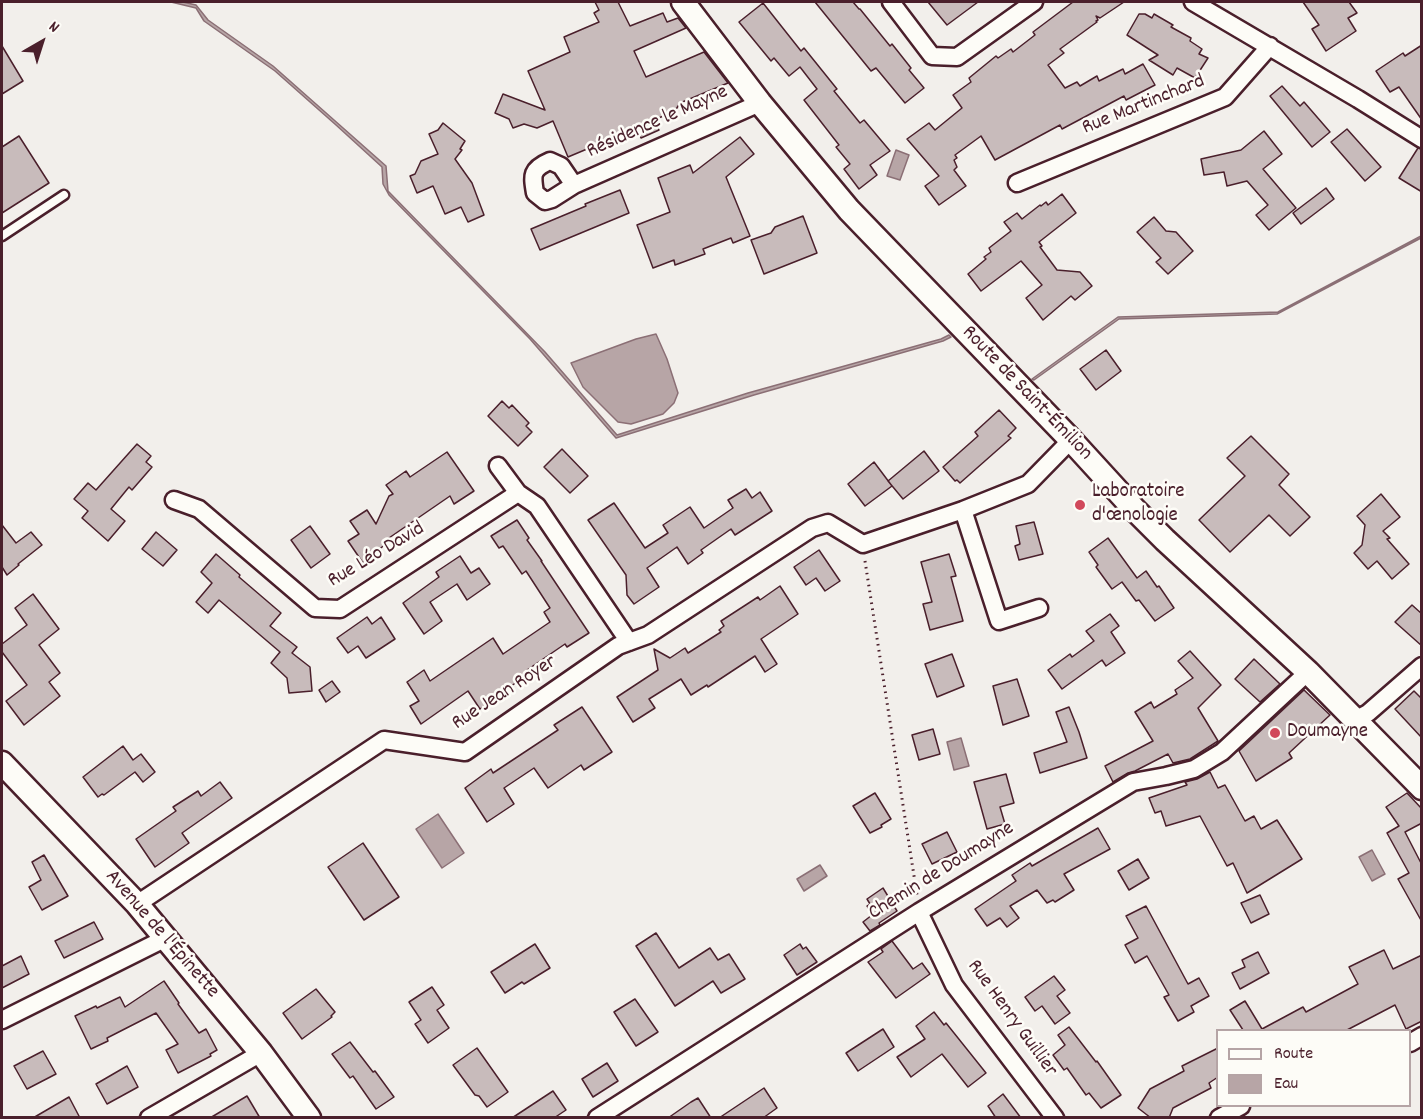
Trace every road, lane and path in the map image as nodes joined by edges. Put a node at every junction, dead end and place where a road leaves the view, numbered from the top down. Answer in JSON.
{"nodes":[{"id":1,"x":682,"y":2,"type":"edge"},
{"id":2,"x":891,"y":2,"type":"edge"},
{"id":3,"x":1034,"y":2,"type":"edge"},
{"id":4,"x":1193,"y":2,"type":"edge"},
{"id":5,"x":1270,"y":46,"type":"junction"},
{"id":6,"x":760,"y":103,"type":"junction"},
{"id":7,"x":1422,"y":139,"type":"edge"},
{"id":8,"x":1017,"y":183,"type":"dead end"},
{"id":9,"x":574,"y":185,"type":"dead end"},
{"id":10,"x":64,"y":195,"type":"dead end"},
{"id":11,"x":2,"y":236,"type":"edge"},
{"id":12,"x":1071,"y":440,"type":"junction"},
{"id":13,"x":498,"y":465,"type":"dead end"},
{"id":14,"x":518,"y":493,"type":"junction"},
{"id":15,"x":174,"y":500,"type":"dead end"},
{"id":16,"x":963,"y":510,"type":"junction"},
{"id":17,"x":863,"y":544,"type":"junction"},
{"id":18,"x":1039,"y":608,"type":"dead end"},
{"id":19,"x":630,"y":642,"type":"junction"},
{"id":20,"x":1422,"y":666,"type":"edge"},
{"id":21,"x":1308,"y":672,"type":"junction"},
{"id":22,"x":1355,"y":720,"type":"junction"},
{"id":23,"x":3,"y":768,"type":"edge"},
{"id":24,"x":1422,"y":788,"type":"edge"},
{"id":25,"x":137,"y":904,"type":"junction"},
{"id":26,"x":919,"y":912,"type":"junction"},
{"id":27,"x":166,"y":938,"type":"junction"},
{"id":28,"x":2,"y":1020,"type":"edge"},
{"id":29,"x":261,"y":1053,"type":"junction"},
{"id":30,"x":1239,"y":1107,"type":"edge"},
{"id":31,"x":149,"y":1118,"type":"edge"},
{"id":32,"x":309,"y":1118,"type":"edge"},
{"id":33,"x":597,"y":1118,"type":"edge"},
{"id":34,"x":1055,"y":1118,"type":"edge"},
{"id":35,"x":1219,"y":1118,"type":"edge"}],
"edges":[{"from":1,"to":6,"type":"street","name":"Route de Saint-Émilion"},
{"from":2,"to":3,"type":"street"},
{"from":4,"to":5,"type":"street"},
{"from":5,"to":7,"type":"street"},
{"from":5,"to":8,"type":"street","name":"Rue Martinchard"},
{"from":6,"to":9,"type":"street","name":"Résidence le Mayne"},
{"from":6,"to":12,"type":"street","name":"Route de Saint-Émilion"},
{"from":10,"to":11,"type":"lane"},
{"from":12,"to":16,"type":"street"},
{"from":12,"to":21,"type":"street","name":"Route de Saint-Émilion"},
{"from":13,"to":14,"type":"street"},
{"from":14,"to":15,"type":"street","name":"Rue Léo David"},
{"from":14,"to":19,"type":"street"},
{"from":16,"to":17,"type":"street"},
{"from":16,"to":18,"type":"street"},
{"from":17,"to":19,"type":"street","name":"Rue Jean Royer"},
{"from":17,"to":26,"type":"path"},
{"from":19,"to":25,"type":"street","name":"Rue Jean Royer"},
{"from":20,"to":22,"type":"street"},
{"from":21,"to":22,"type":"street","name":"Route de Saint-Émilion"},
{"from":21,"to":26,"type":"street","name":"Chemin de Doumayne"},
{"from":22,"to":24,"type":"street","name":"Route de Saint-Émilion"},
{"from":23,"to":25,"type":"street","name":"Avenue de l'Épinette"},
{"from":25,"to":27,"type":"street","name":"Avenue de l'Épinette"},
{"from":26,"to":33,"type":"street","name":"Chemin de Doumayne"},
{"from":26,"to":34,"type":"street","name":"Rue Henry Guillier"},
{"from":27,"to":28,"type":"street"},
{"from":27,"to":29,"type":"street","name":"Avenue de l'Épinette"},
{"from":29,"to":31,"type":"street"},
{"from":29,"to":32,"type":"street","name":"Avenue de l'Épinette"},
{"from":30,"to":35,"type":"street"}]}
